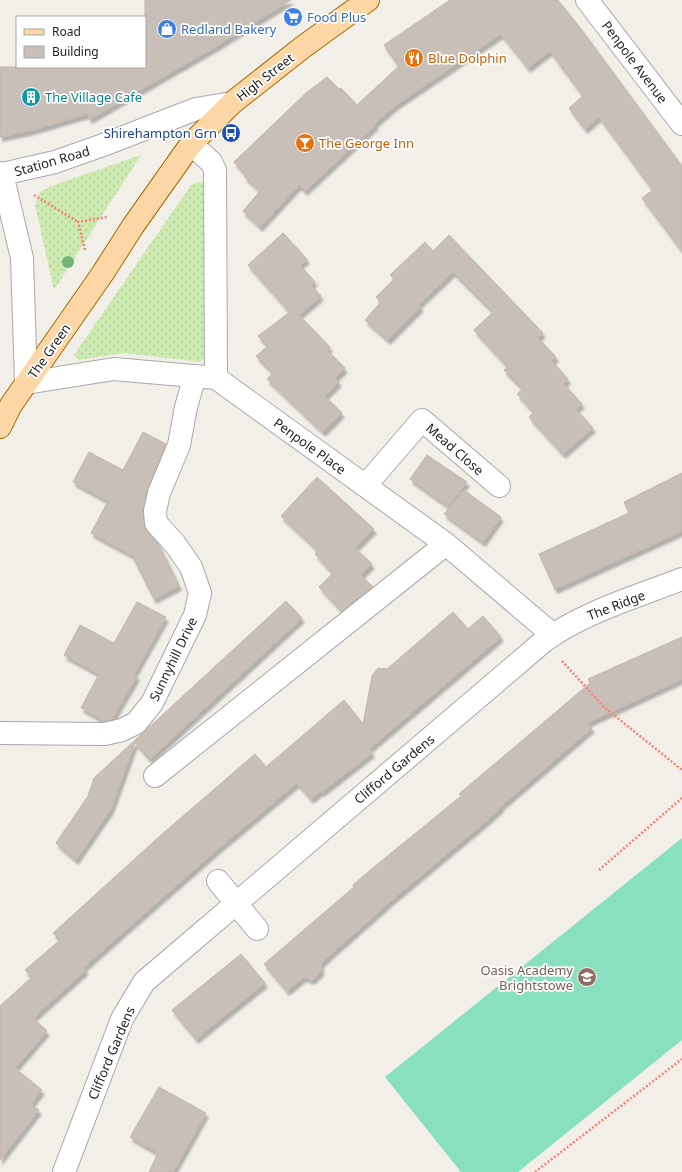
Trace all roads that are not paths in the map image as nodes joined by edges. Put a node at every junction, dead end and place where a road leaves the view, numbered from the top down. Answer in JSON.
{"nodes":[{"id":1,"x":368,"y":0,"type":"edge"},
{"id":2,"x":587,"y":0,"type":"edge"},
{"id":3,"x":232,"y":103,"type":"junction"},
{"id":4,"x":682,"y":124,"type":"edge"},
{"id":5,"x":191,"y":144,"type":"junction"},
{"id":6,"x":103,"y":146,"type":"joint"},
{"id":7,"x":1,"y":174,"type":"edge"},
{"id":8,"x":195,"y":376,"type":"junction"},
{"id":9,"x":216,"y":378,"type":"junction"},
{"id":10,"x":26,"y":383,"type":"junction"},
{"id":11,"x":0,"y":428,"type":"edge"},
{"id":12,"x":365,"y":486,"type":"junction"},
{"id":13,"x":499,"y":486,"type":"dead end"},
{"id":14,"x":446,"y":544,"type":"junction"},
{"id":15,"x":682,"y":579,"type":"edge"},
{"id":16,"x":548,"y":638,"type":"junction"},
{"id":17,"x":0,"y":733,"type":"edge"},
{"id":18,"x":155,"y":776,"type":"dead end"},
{"id":19,"x":218,"y":881,"type":"dead end"},
{"id":20,"x":236,"y":903,"type":"junction"},
{"id":21,"x":257,"y":930,"type":"dead end"},
{"id":22,"x":64,"y":1172,"type":"edge"}],
"edges":[{"from":1,"to":3,"type":"main road","name":"High Street"},
{"from":2,"to":4,"type":"street","name":"Penpole Avenue"},
{"from":3,"to":5,"type":"main road","name":"The Green"},
{"from":3,"to":6,"type":"street","name":"High Street"},
{"from":5,"to":9,"type":"street"},
{"from":5,"to":10,"type":"main road","name":"The Green"},
{"from":6,"to":7,"type":"street","name":"Station Road"},
{"from":7,"to":10,"type":"street","name":"The Green"},
{"from":8,"to":9,"type":"street"},
{"from":8,"to":10,"type":"street"},
{"from":8,"to":17,"type":"street","name":"Sunnyhill Drive"},
{"from":9,"to":12,"type":"street","name":"Penpole Place"},
{"from":10,"to":11,"type":"main road"},
{"from":12,"to":13,"type":"street","name":"Mead Close"},
{"from":12,"to":14,"type":"street","name":"Penpole Place"},
{"from":14,"to":16,"type":"street","name":"Penpole Place"},
{"from":14,"to":18,"type":"street"},
{"from":15,"to":16,"type":"street","name":"The Ridge"},
{"from":16,"to":20,"type":"street","name":"Clifford Gardens"},
{"from":19,"to":20,"type":"street"},
{"from":20,"to":21,"type":"street"},
{"from":20,"to":22,"type":"street","name":"Clifford Gardens"}]}
